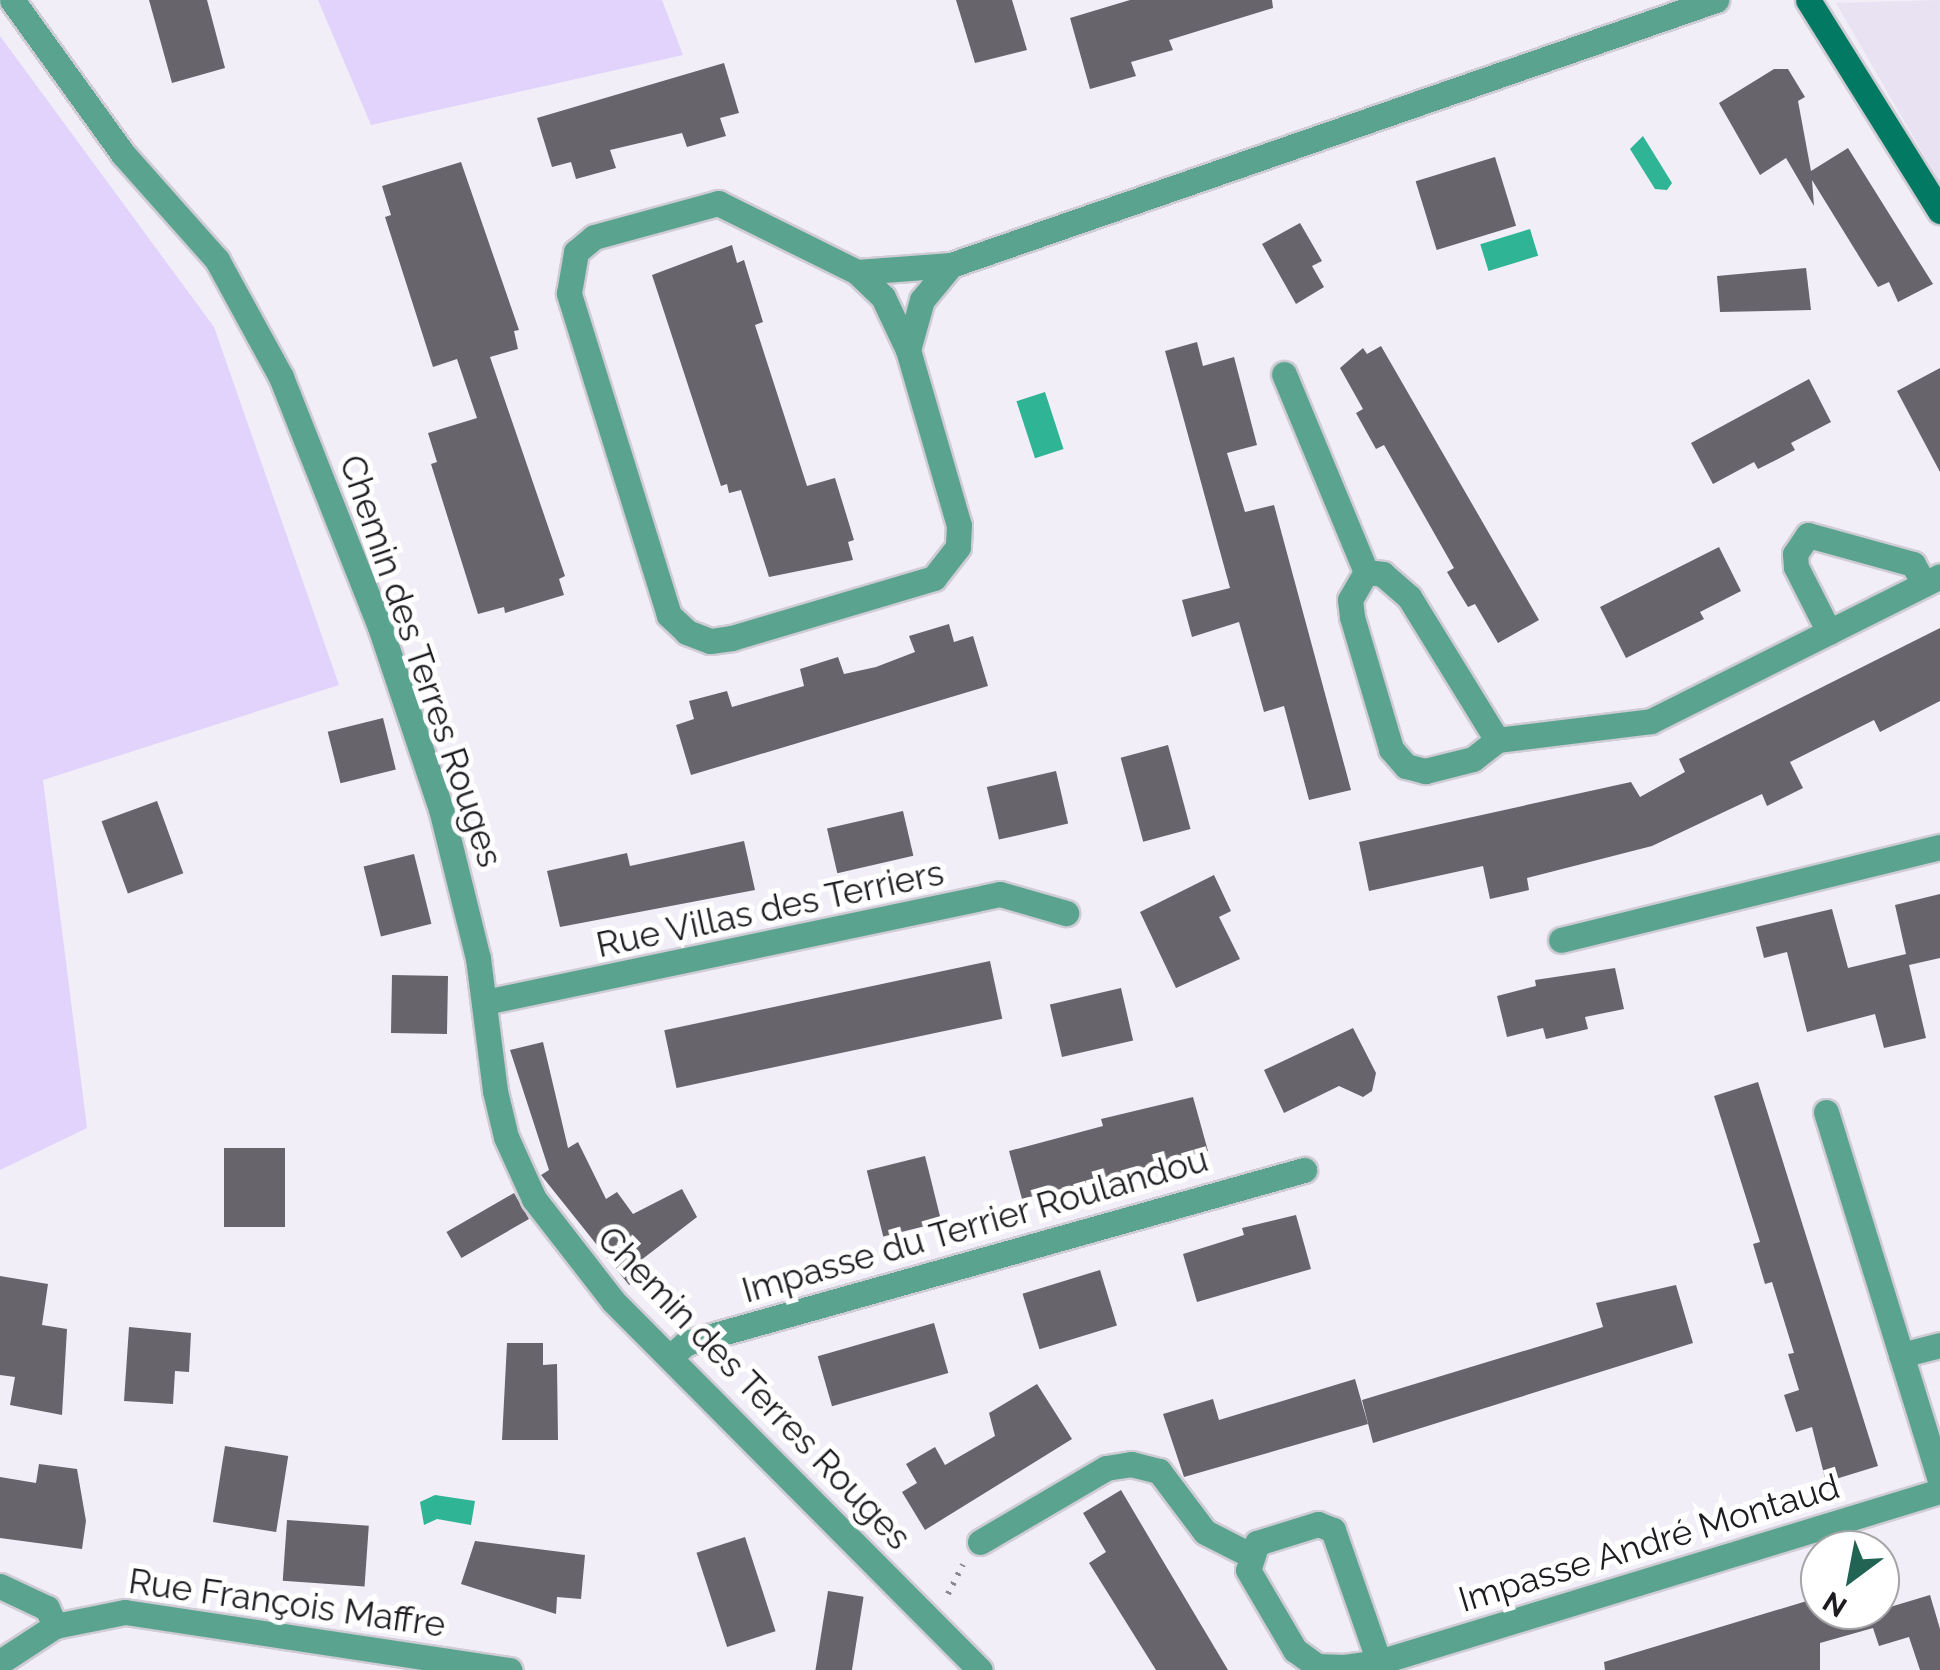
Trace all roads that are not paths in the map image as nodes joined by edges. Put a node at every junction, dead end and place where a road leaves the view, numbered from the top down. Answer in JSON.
{"nodes":[{"id":1,"x":12,"y":0,"type":"edge"},
{"id":2,"x":1716,"y":0,"type":"edge"},
{"id":3,"x":1808,"y":0,"type":"edge"},
{"id":4,"x":1940,"y":211,"type":"edge"},
{"id":5,"x":951,"y":265,"type":"junction"},
{"id":6,"x":858,"y":272,"type":"junction"},
{"id":7,"x":908,"y":350,"type":"junction"},
{"id":8,"x":1284,"y":374,"type":"dead end"},
{"id":9,"x":1366,"y":572,"type":"junction"},
{"id":10,"x":1932,"y":580,"type":"edge"},
{"id":11,"x":1829,"y":632,"type":"junction"},
{"id":12,"x":1497,"y":740,"type":"junction"},
{"id":13,"x":1940,"y":848,"type":"edge"},
{"id":14,"x":1066,"y":913,"type":"dead end"},
{"id":15,"x":1561,"y":940,"type":"dead end"},
{"id":16,"x":485,"y":1002,"type":"junction"},
{"id":17,"x":1826,"y":1112,"type":"dead end"},
{"id":18,"x":1304,"y":1170,"type":"dead end"},
{"id":19,"x":1940,"y":1344,"type":"edge"},
{"id":20,"x":1901,"y":1355,"type":"junction"},
{"id":21,"x":670,"y":1357,"type":"junction"},
{"id":22,"x":1940,"y":1481,"type":"edge"},
{"id":23,"x":1940,"y":1490,"type":"edge"},
{"id":24,"x":980,"y":1542,"type":"road end"},
{"id":25,"x":1250,"y":1555,"type":"junction"},
{"id":26,"x":0,"y":1586,"type":"edge"},
{"id":27,"x":55,"y":1626,"type":"junction"},
{"id":28,"x":0,"y":1662,"type":"edge"},
{"id":29,"x":1379,"y":1662,"type":"junction"},
{"id":30,"x":510,"y":1670,"type":"edge"},
{"id":31,"x":980,"y":1670,"type":"edge"}],
"edges":[{"from":1,"to":16,"type":"street","name":"Chemin des Terres Rouges"},
{"from":2,"to":5,"type":"street"},
{"from":3,"to":4,"type":"street"},
{"from":5,"to":6,"type":"street"},
{"from":5,"to":7,"type":"street"},
{"from":6,"to":7,"type":"street"},
{"from":6,"to":7,"type":"street"},
{"from":8,"to":9,"type":"street"},
{"from":9,"to":12,"type":"street"},
{"from":9,"to":12,"type":"street"},
{"from":10,"to":11,"type":"street"},
{"from":10,"to":11,"type":"street"},
{"from":11,"to":12,"type":"street"},
{"from":13,"to":15,"type":"street"},
{"from":14,"to":16,"type":"street","name":"Rue Villas des Terriers"},
{"from":16,"to":21,"type":"street","name":"Chemin des Terres Rouges"},
{"from":17,"to":20,"type":"street"},
{"from":18,"to":21,"type":"street","name":"Impasse du Terrier Roulandou"},
{"from":19,"to":20,"type":"street"},
{"from":20,"to":22,"type":"street"},
{"from":21,"to":31,"type":"street","name":"Chemin des Terres Rouges"},
{"from":23,"to":29,"type":"street","name":"Impasse André Montaud"},
{"from":24,"to":25,"type":"street"},
{"from":25,"to":29,"type":"street","name":"Impasse André Montaud"},
{"from":25,"to":29,"type":"street"},
{"from":26,"to":27,"type":"street"},
{"from":27,"to":28,"type":"street","name":"Rue François Maffre"},
{"from":27,"to":30,"type":"street","name":"Rue François Maffre"}]}
